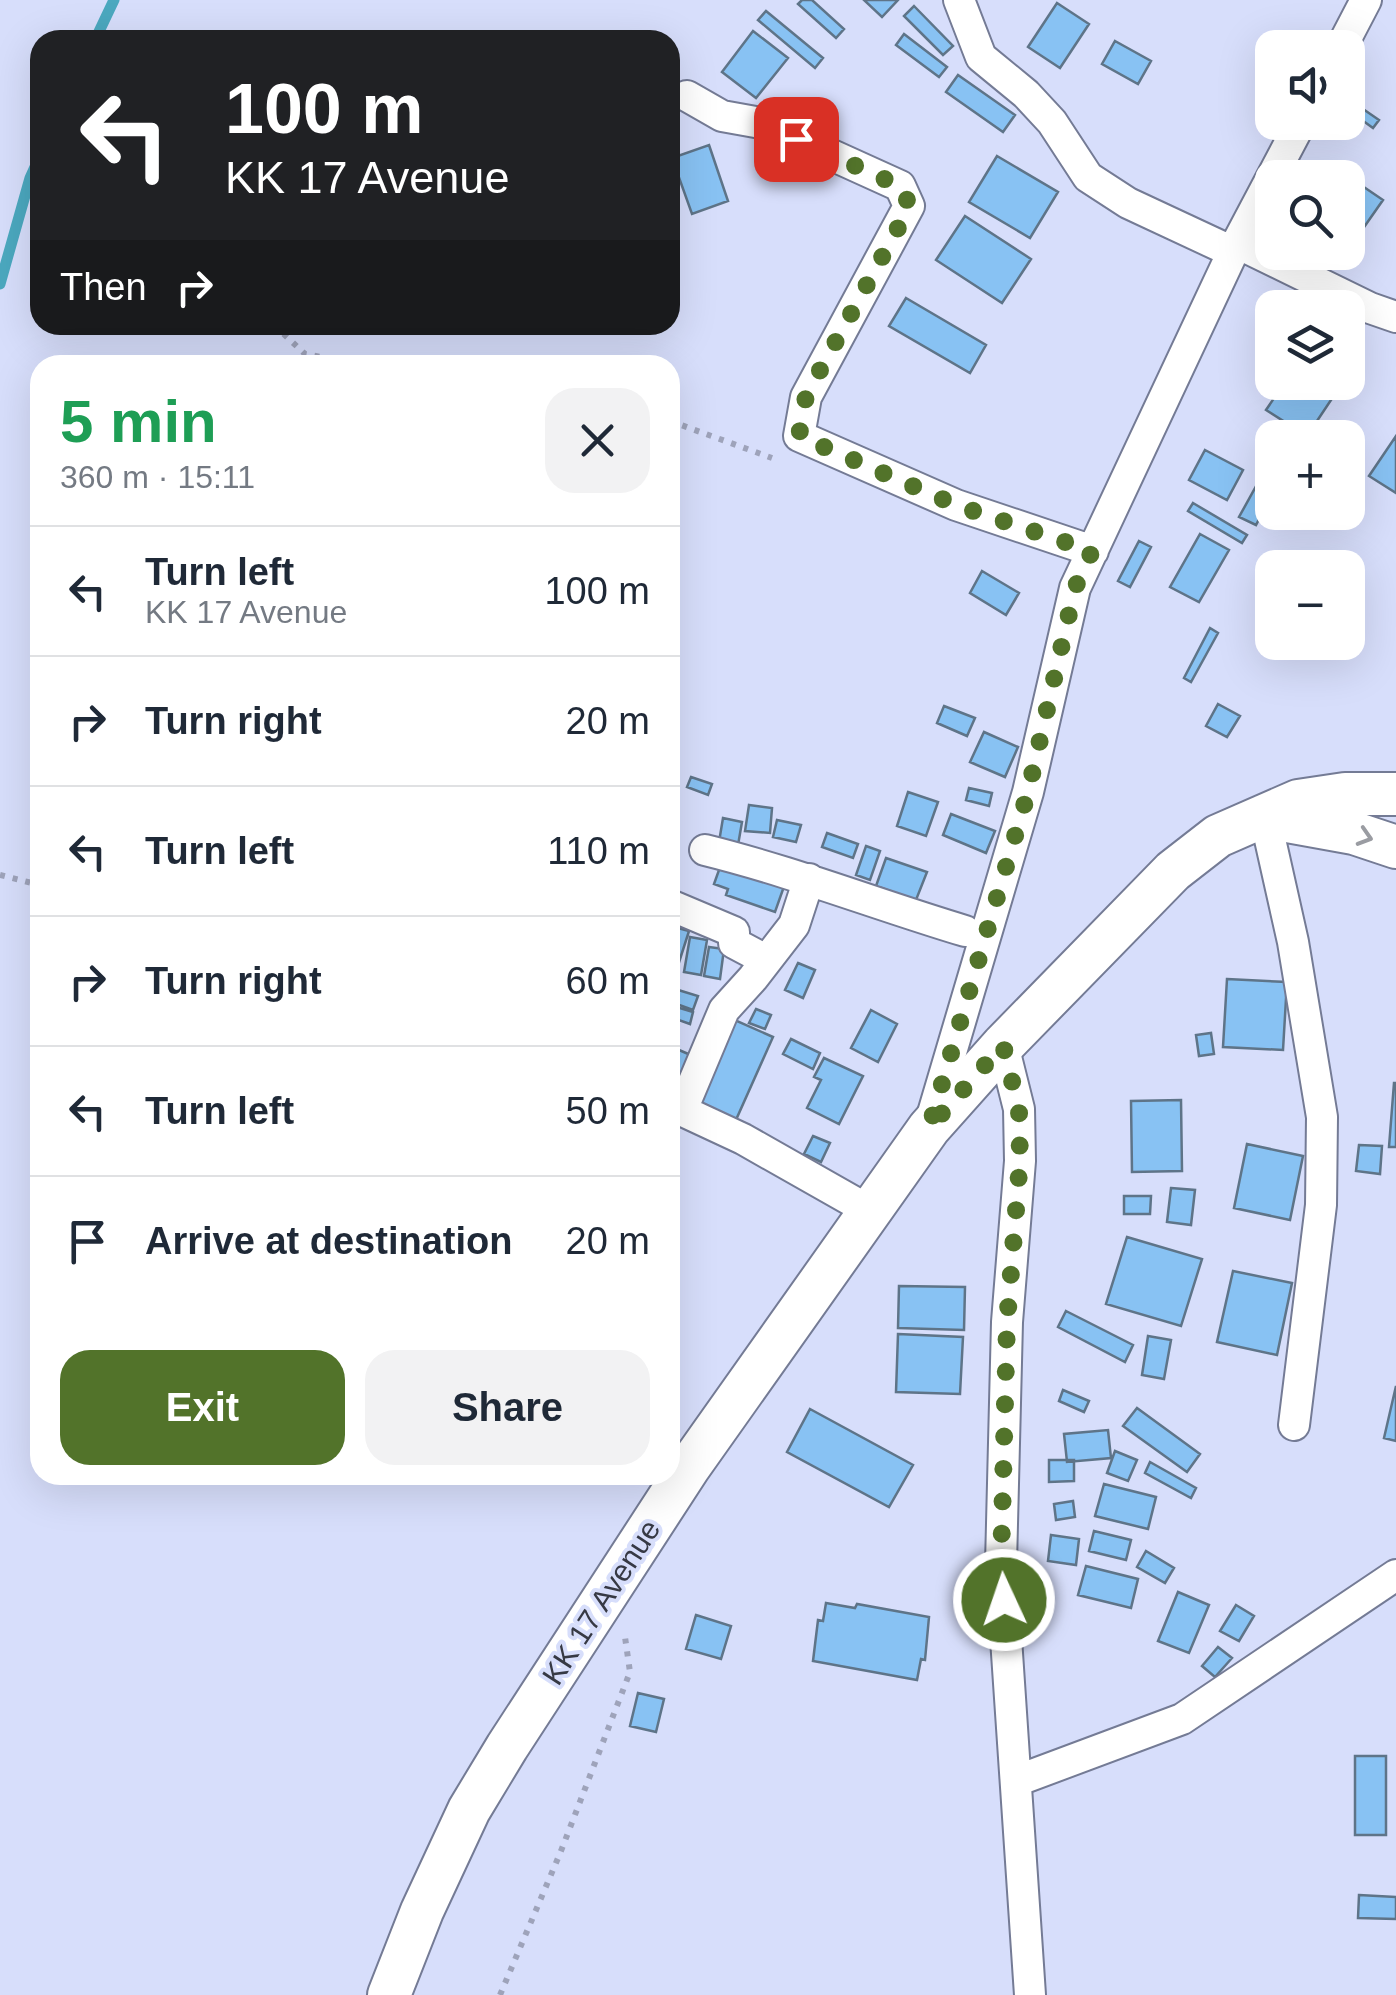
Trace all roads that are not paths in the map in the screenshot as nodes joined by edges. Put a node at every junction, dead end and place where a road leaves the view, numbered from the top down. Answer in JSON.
{"nodes":[{"id":1,"x":1366,"y":0,"type":"edge"},
{"id":2,"x":966,"y":5,"type":"edge"},
{"id":3,"x":1350,"y":30,"type":"edge"},
{"id":4,"x":688,"y":96,"type":"dead end"},
{"id":5,"x":1291,"y":140,"type":"edge"},
{"id":6,"x":1235,"y":247,"type":"junction"},
{"id":7,"x":1396,"y":317,"type":"edge"},
{"id":8,"x":1092,"y":551,"type":"junction"},
{"id":9,"x":1396,"y":794,"type":"edge"},
{"id":10,"x":1264,"y":817,"type":"junction"},
{"id":11,"x":1396,"y":847,"type":"edge"},
{"id":12,"x":706,"y":850,"type":"dead end"},
{"id":13,"x":809,"y":879,"type":"junction"},
{"id":14,"x":680,"y":909,"type":"edge"},
{"id":15,"x":965,"y":930,"type":"dead end"},
{"id":16,"x":766,"y":960,"type":"junction"},
{"id":17,"x":1003,"y":1045,"type":"junction"},
{"id":18,"x":680,"y":1100,"type":"edge"},
{"id":19,"x":680,"y":1110,"type":"edge"},
{"id":20,"x":929,"y":1128,"type":"junction"},
{"id":21,"x":870,"y":1211,"type":"junction"},
{"id":22,"x":1294,"y":1425,"type":"dead end"},
{"id":23,"x":680,"y":1481,"type":"edge"},
{"id":24,"x":677,"y":1485,"type":"edge"},
{"id":25,"x":1396,"y":1575,"type":"edge"},
{"id":26,"x":1016,"y":1781,"type":"junction"},
{"id":27,"x":389,"y":1995,"type":"edge"},
{"id":28,"x":1030,"y":1995,"type":"edge"}],
"edges":[{"from":1,"to":3,"type":"street"},
{"from":2,"to":6,"type":"street"},
{"from":4,"to":8,"type":"street"},
{"from":5,"to":6,"type":"street"},
{"from":6,"to":7,"type":"street"},
{"from":6,"to":8,"type":"street"},
{"from":8,"to":20,"type":"street"},
{"from":9,"to":10,"type":"street","name":"KK 17 Avenue"},
{"from":10,"to":11,"type":"street","one_way":true},
{"from":10,"to":17,"type":"street","name":"KK 17 Avenue"},
{"from":10,"to":22,"type":"street"},
{"from":12,"to":13,"type":"street"},
{"from":13,"to":15,"type":"street"},
{"from":13,"to":16,"type":"street"},
{"from":14,"to":16,"type":"street"},
{"from":16,"to":18,"type":"street"},
{"from":17,"to":20,"type":"street","name":"KK 17 Avenue"},
{"from":17,"to":26,"type":"street"},
{"from":19,"to":21,"type":"street"},
{"from":20,"to":21,"type":"street","name":"KK 17 Avenue"},
{"from":21,"to":23,"type":"street","name":"KK 17 Avenue"},
{"from":24,"to":27,"type":"street","name":"KK 17 Avenue"},
{"from":25,"to":26,"type":"street"},
{"from":26,"to":28,"type":"street"}]}
